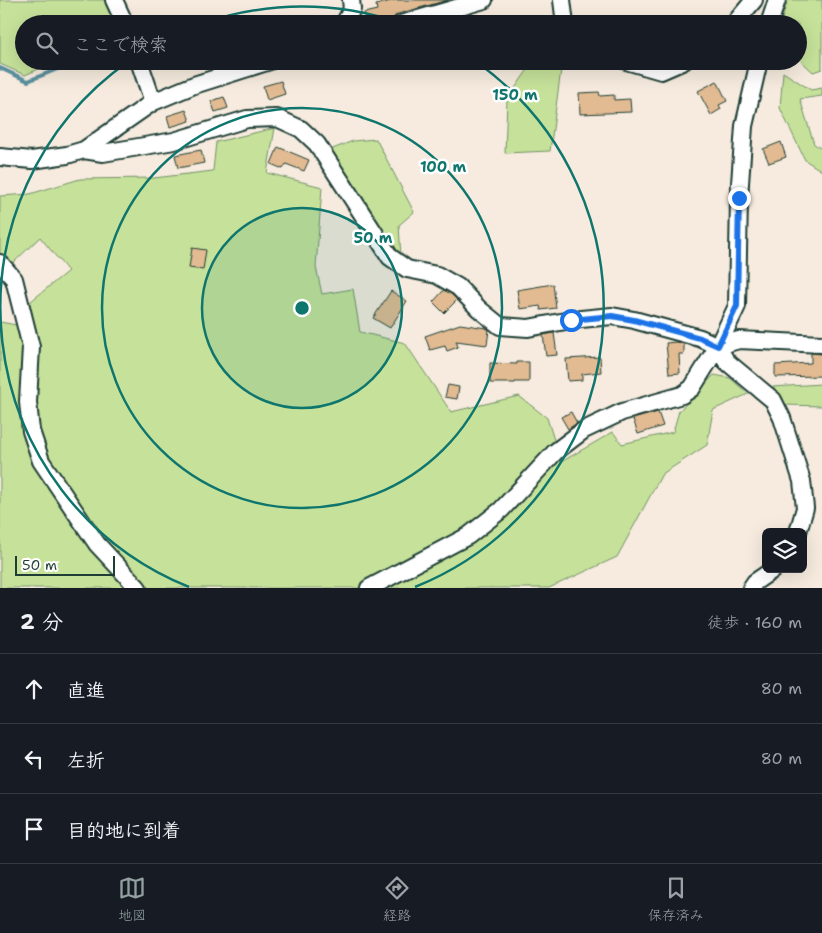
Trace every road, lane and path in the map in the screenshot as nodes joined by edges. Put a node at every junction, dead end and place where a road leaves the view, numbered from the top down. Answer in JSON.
{"nodes":[{"id":1,"x":114,"y":0,"type":"edge"},
{"id":2,"x":351,"y":0,"type":"edge"},
{"id":3,"x":484,"y":0,"type":"edge"},
{"id":4,"x":562,"y":0,"type":"edge"},
{"id":5,"x":754,"y":0,"type":"edge"},
{"id":6,"x":777,"y":0,"type":"edge"},
{"id":7,"x":120,"y":15,"type":"edge"},
{"id":8,"x":349,"y":15,"type":"edge"},
{"id":9,"x":432,"y":15,"type":"edge"},
{"id":10,"x":564,"y":15,"type":"edge"},
{"id":11,"x":742,"y":15,"type":"edge"},
{"id":12,"x":772,"y":15,"type":"edge"},
{"id":13,"x":142,"y":70,"type":"edge"},
{"id":14,"x":242,"y":70,"type":"edge"},
{"id":15,"x":757,"y":70,"type":"edge"},
{"id":16,"x":153,"y":102,"type":"junction"},
{"id":17,"x":84,"y":150,"type":"junction"},
{"id":18,"x":0,"y":157,"type":"edge"},
{"id":19,"x":0,"y":263,"type":"edge"},
{"id":20,"x":822,"y":344,"type":"edge"},
{"id":21,"x":718,"y":346,"type":"junction"},
{"id":22,"x":799,"y":528,"type":"edge"},
{"id":23,"x":768,"y":573,"type":"edge"},
{"id":24,"x":138,"y":588,"type":"edge"},
{"id":25,"x":370,"y":588,"type":"edge"},
{"id":26,"x":751,"y":588,"type":"edge"}],
"edges":[{"from":1,"to":7,"type":"street"},
{"from":2,"to":8,"type":"street"},
{"from":3,"to":9,"type":"street"},
{"from":4,"to":10,"type":"street"},
{"from":5,"to":11,"type":"street"},
{"from":6,"to":12,"type":"street"},
{"from":13,"to":16,"type":"street"},
{"from":14,"to":16,"type":"street"},
{"from":15,"to":21,"type":"street"},
{"from":16,"to":17,"type":"street"},
{"from":17,"to":18,"type":"street"},
{"from":17,"to":21,"type":"street"},
{"from":19,"to":24,"type":"street"},
{"from":20,"to":21,"type":"street"},
{"from":21,"to":22,"type":"street"},
{"from":21,"to":25,"type":"street"},
{"from":23,"to":26,"type":"street"}]}
